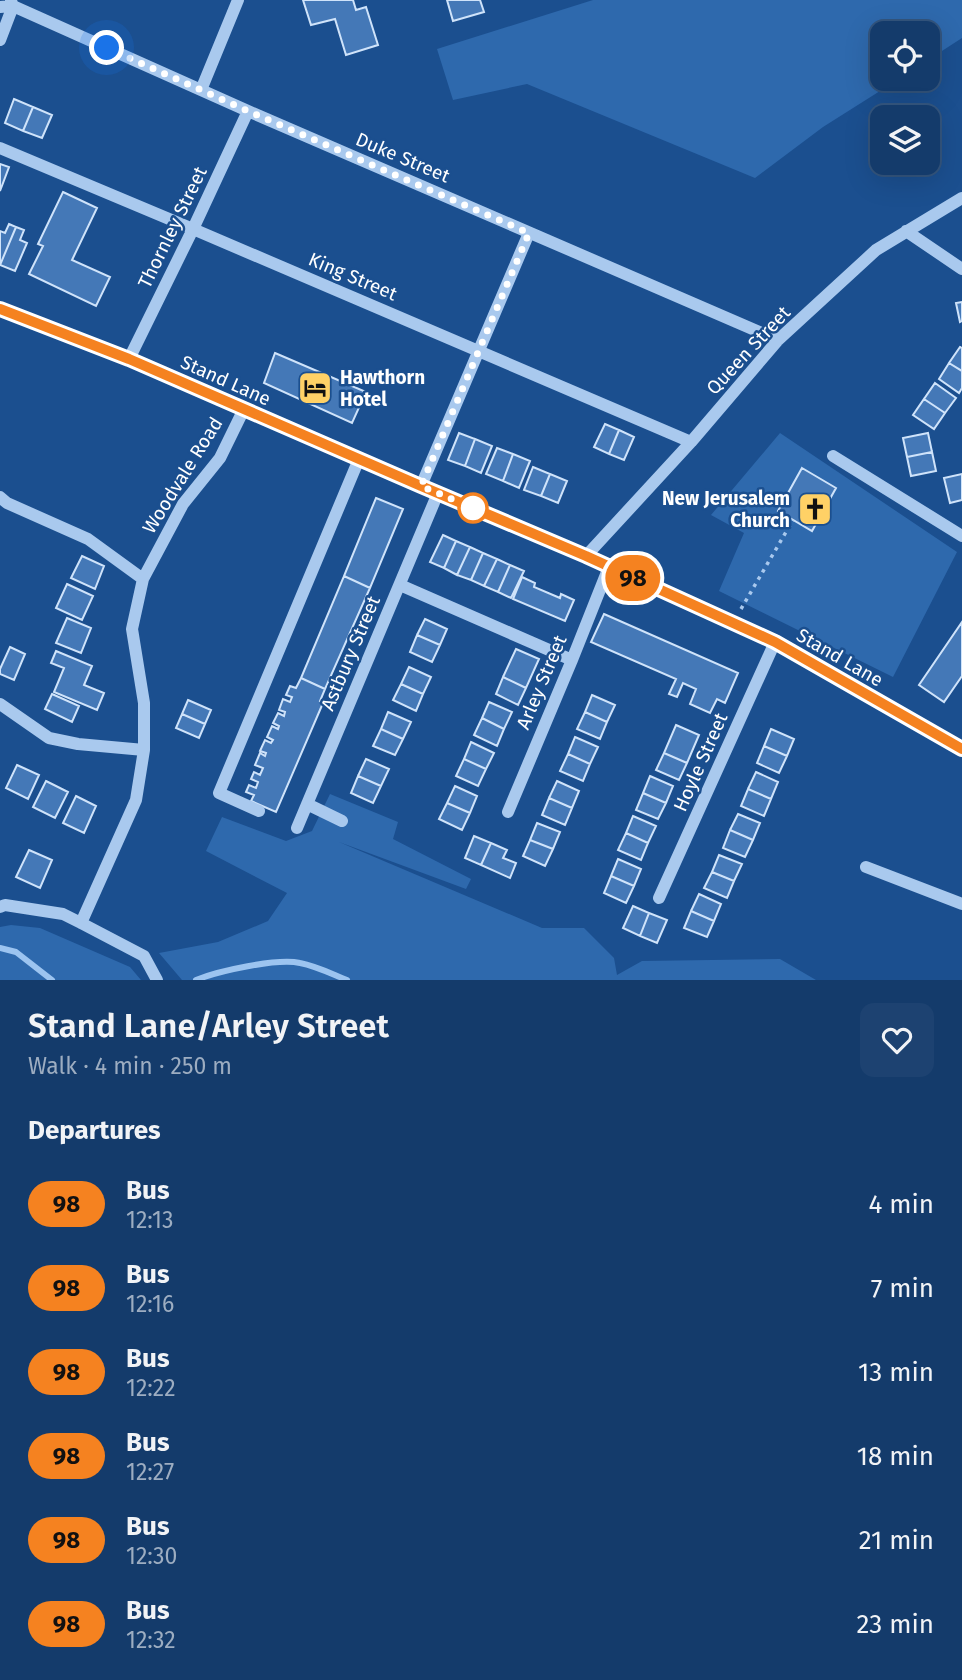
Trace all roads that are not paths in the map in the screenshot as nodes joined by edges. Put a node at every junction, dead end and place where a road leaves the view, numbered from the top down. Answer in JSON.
{"nodes":[{"id":1,"x":239,"y":0,"type":"edge"},
{"id":2,"x":8,"y":4,"type":"edge"},
{"id":3,"x":0,"y":40,"type":"edge"},
{"id":4,"x":201,"y":90,"type":"junction"},
{"id":5,"x":248,"y":111,"type":"junction"},
{"id":6,"x":0,"y":148,"type":"edge"},
{"id":7,"x":962,"y":198,"type":"edge"},
{"id":8,"x":193,"y":229,"type":"junction"},
{"id":9,"x":906,"y":231,"type":"junction"},
{"id":10,"x":529,"y":233,"type":"junction"},
{"id":11,"x":962,"y":269,"type":"edge"},
{"id":12,"x":0,"y":309,"type":"edge"},
{"id":13,"x":778,"y":340,"type":"junction"},
{"id":14,"x":478,"y":351,"type":"junction"},
{"id":15,"x":129,"y":359,"type":"junction"},
{"id":16,"x":244,"y":410,"type":"junction"},
{"id":17,"x":691,"y":442,"type":"junction"},
{"id":18,"x":833,"y":456,"type":"dead end"},
{"id":19,"x":359,"y":459,"type":"junction"},
{"id":20,"x":421,"y":486,"type":"junction"},
{"id":21,"x":438,"y":493,"type":"junction"},
{"id":22,"x":0,"y":497,"type":"edge"},
{"id":23,"x":962,"y":536,"type":"edge"},
{"id":24,"x":586,"y":556,"type":"junction"},
{"id":25,"x":609,"y":567,"type":"junction"},
{"id":26,"x":144,"y":579,"type":"junction"},
{"id":27,"x":400,"y":585,"type":"junction"},
{"id":28,"x":775,"y":642,"type":"junction"},
{"id":29,"x":572,"y":660,"type":"junction"},
{"id":30,"x":0,"y":704,"type":"edge"},
{"id":31,"x":962,"y":748,"type":"edge"},
{"id":32,"x":144,"y":750,"type":"junction"},
{"id":33,"x":307,"y":804,"type":"junction"},
{"id":34,"x":259,"y":811,"type":"dead end"},
{"id":35,"x":508,"y":811,"type":"dead end"},
{"id":36,"x":342,"y":821,"type":"dead end"},
{"id":37,"x":297,"y":828,"type":"dead end"},
{"id":38,"x":866,"y":867,"type":"dead end"},
{"id":39,"x":659,"y":898,"type":"dead end"},
{"id":40,"x":962,"y":904,"type":"edge"},
{"id":41,"x":0,"y":907,"type":"edge"},
{"id":42,"x":81,"y":923,"type":"junction"},
{"id":43,"x":157,"y":980,"type":"edge"}],
"edges":[{"from":1,"to":4,"type":"street"},
{"from":2,"to":3,"type":"street"},
{"from":2,"to":4,"type":"street","name":"Duke Street"},
{"from":4,"to":5,"type":"street","name":"Duke Street"},
{"from":5,"to":8,"type":"street","name":"Thornley Street"},
{"from":5,"to":10,"type":"street","name":"Duke Street"},
{"from":6,"to":8,"type":"street","name":"King Street"},
{"from":7,"to":9,"type":"street","name":"Queen Street"},
{"from":8,"to":14,"type":"street","name":"King Street"},
{"from":8,"to":15,"type":"street","name":"Thornley Street"},
{"from":9,"to":11,"type":"street"},
{"from":9,"to":13,"type":"street","name":"Queen Street"},
{"from":10,"to":13,"type":"street","name":"Duke Street"},
{"from":10,"to":14,"type":"street"},
{"from":12,"to":15,"type":"street","name":"Stand Lane"},
{"from":13,"to":17,"type":"street","name":"Queen Street"},
{"from":14,"to":17,"type":"street","name":"King Street"},
{"from":14,"to":20,"type":"street"},
{"from":15,"to":16,"type":"street","name":"Stand Lane"},
{"from":16,"to":19,"type":"street","name":"Stand Lane"},
{"from":16,"to":26,"type":"street","name":"Woodvale Road"},
{"from":17,"to":24,"type":"street","name":"Queen Street"},
{"from":18,"to":23,"type":"street"},
{"from":19,"to":20,"type":"street","name":"Stand Lane"},
{"from":19,"to":34,"type":"street"},
{"from":20,"to":21,"type":"street","name":"Stand Lane"},
{"from":21,"to":24,"type":"street","name":"Stand Lane"},
{"from":21,"to":27,"type":"street","name":"Astbury Street"},
{"from":22,"to":26,"type":"street"},
{"from":24,"to":25,"type":"street","name":"Stand Lane"},
{"from":25,"to":28,"type":"street","name":"Stand Lane"},
{"from":25,"to":29,"type":"street","name":"Arley Street"},
{"from":26,"to":32,"type":"street","name":"Woodvale Road"},
{"from":27,"to":29,"type":"street"},
{"from":27,"to":33,"type":"street","name":"Astbury Street"},
{"from":28,"to":31,"type":"street","name":"Stand Lane"},
{"from":28,"to":39,"type":"street","name":"Hoyle Street"},
{"from":29,"to":35,"type":"street","name":"Arley Street"},
{"from":30,"to":32,"type":"street"},
{"from":32,"to":42,"type":"street","name":"Woodvale Road"},
{"from":33,"to":36,"type":"street"},
{"from":33,"to":37,"type":"street","name":"Astbury Street"},
{"from":38,"to":40,"type":"street"},
{"from":41,"to":42,"type":"street"},
{"from":42,"to":43,"type":"street"}]}
